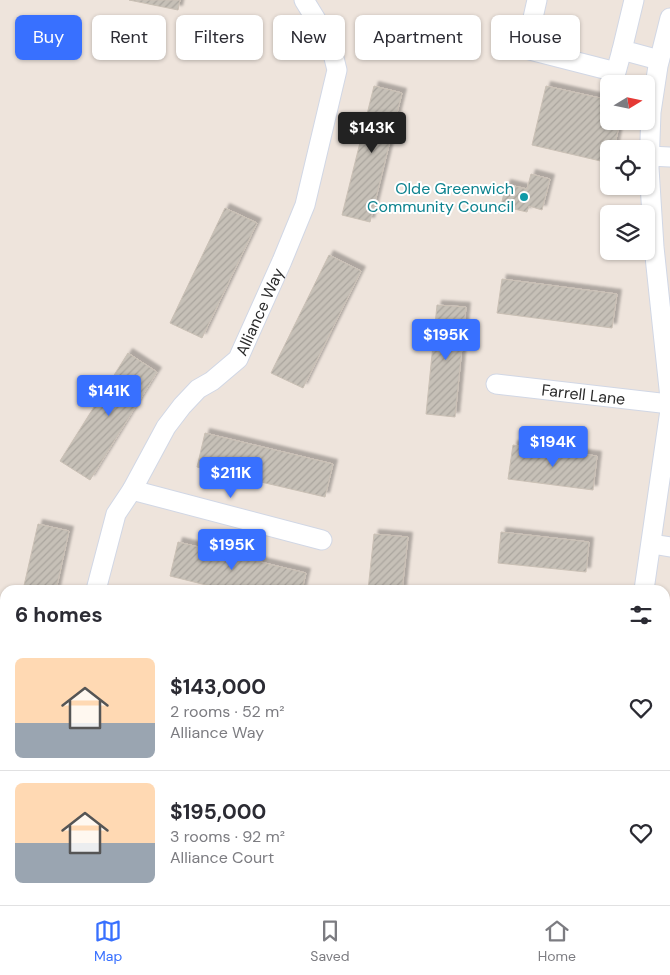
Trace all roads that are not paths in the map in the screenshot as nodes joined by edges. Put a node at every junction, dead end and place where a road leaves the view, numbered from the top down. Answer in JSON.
{"nodes":[{"id":1,"x":304,"y":0,"type":"edge"},
{"id":2,"x":537,"y":0,"type":"edge"},
{"id":3,"x":634,"y":0,"type":"edge"},
{"id":4,"x":670,"y":18,"type":"edge"},
{"id":5,"x":622,"y":50,"type":"junction"},
{"id":6,"x":659,"y":60,"type":"junction"},
{"id":7,"x":650,"y":140,"type":"edge"},
{"id":8,"x":655,"y":157,"type":"edge"},
{"id":9,"x":670,"y":158,"type":"edge"},
{"id":10,"x":655,"y":195,"type":"edge"},
{"id":11,"x":662,"y":248,"type":"edge"},
{"id":12,"x":496,"y":384,"type":"dead end"},
{"id":13,"x":670,"y":398,"type":"edge"},
{"id":14,"x":670,"y":404,"type":"edge"},
{"id":15,"x":670,"y":410,"type":"edge"},
{"id":16,"x":667,"y":452,"type":"edge"},
{"id":17,"x":132,"y":490,"type":"junction"},
{"id":18,"x":322,"y":540,"type":"dead end"},
{"id":19,"x":661,"y":545,"type":"edge"},
{"id":20,"x":97,"y":585,"type":"edge"},
{"id":21,"x":646,"y":585,"type":"edge"}],
"edges":[{"from":1,"to":17,"type":"street","name":"Alliance Way"},
{"from":2,"to":5,"type":"street"},
{"from":3,"to":5,"type":"street"},
{"from":4,"to":6,"type":"street"},
{"from":5,"to":6,"type":"street"},
{"from":6,"to":7,"type":"street"},
{"from":8,"to":9,"type":"street"},
{"from":10,"to":11,"type":"street"},
{"from":11,"to":13,"type":"street"},
{"from":12,"to":14,"type":"street","name":"Farrell Lane"},
{"from":15,"to":16,"type":"street"},
{"from":16,"to":19,"type":"street"},
{"from":17,"to":18,"type":"street"},
{"from":17,"to":20,"type":"street","name":"Alliance Way"},
{"from":19,"to":21,"type":"street"}]}
